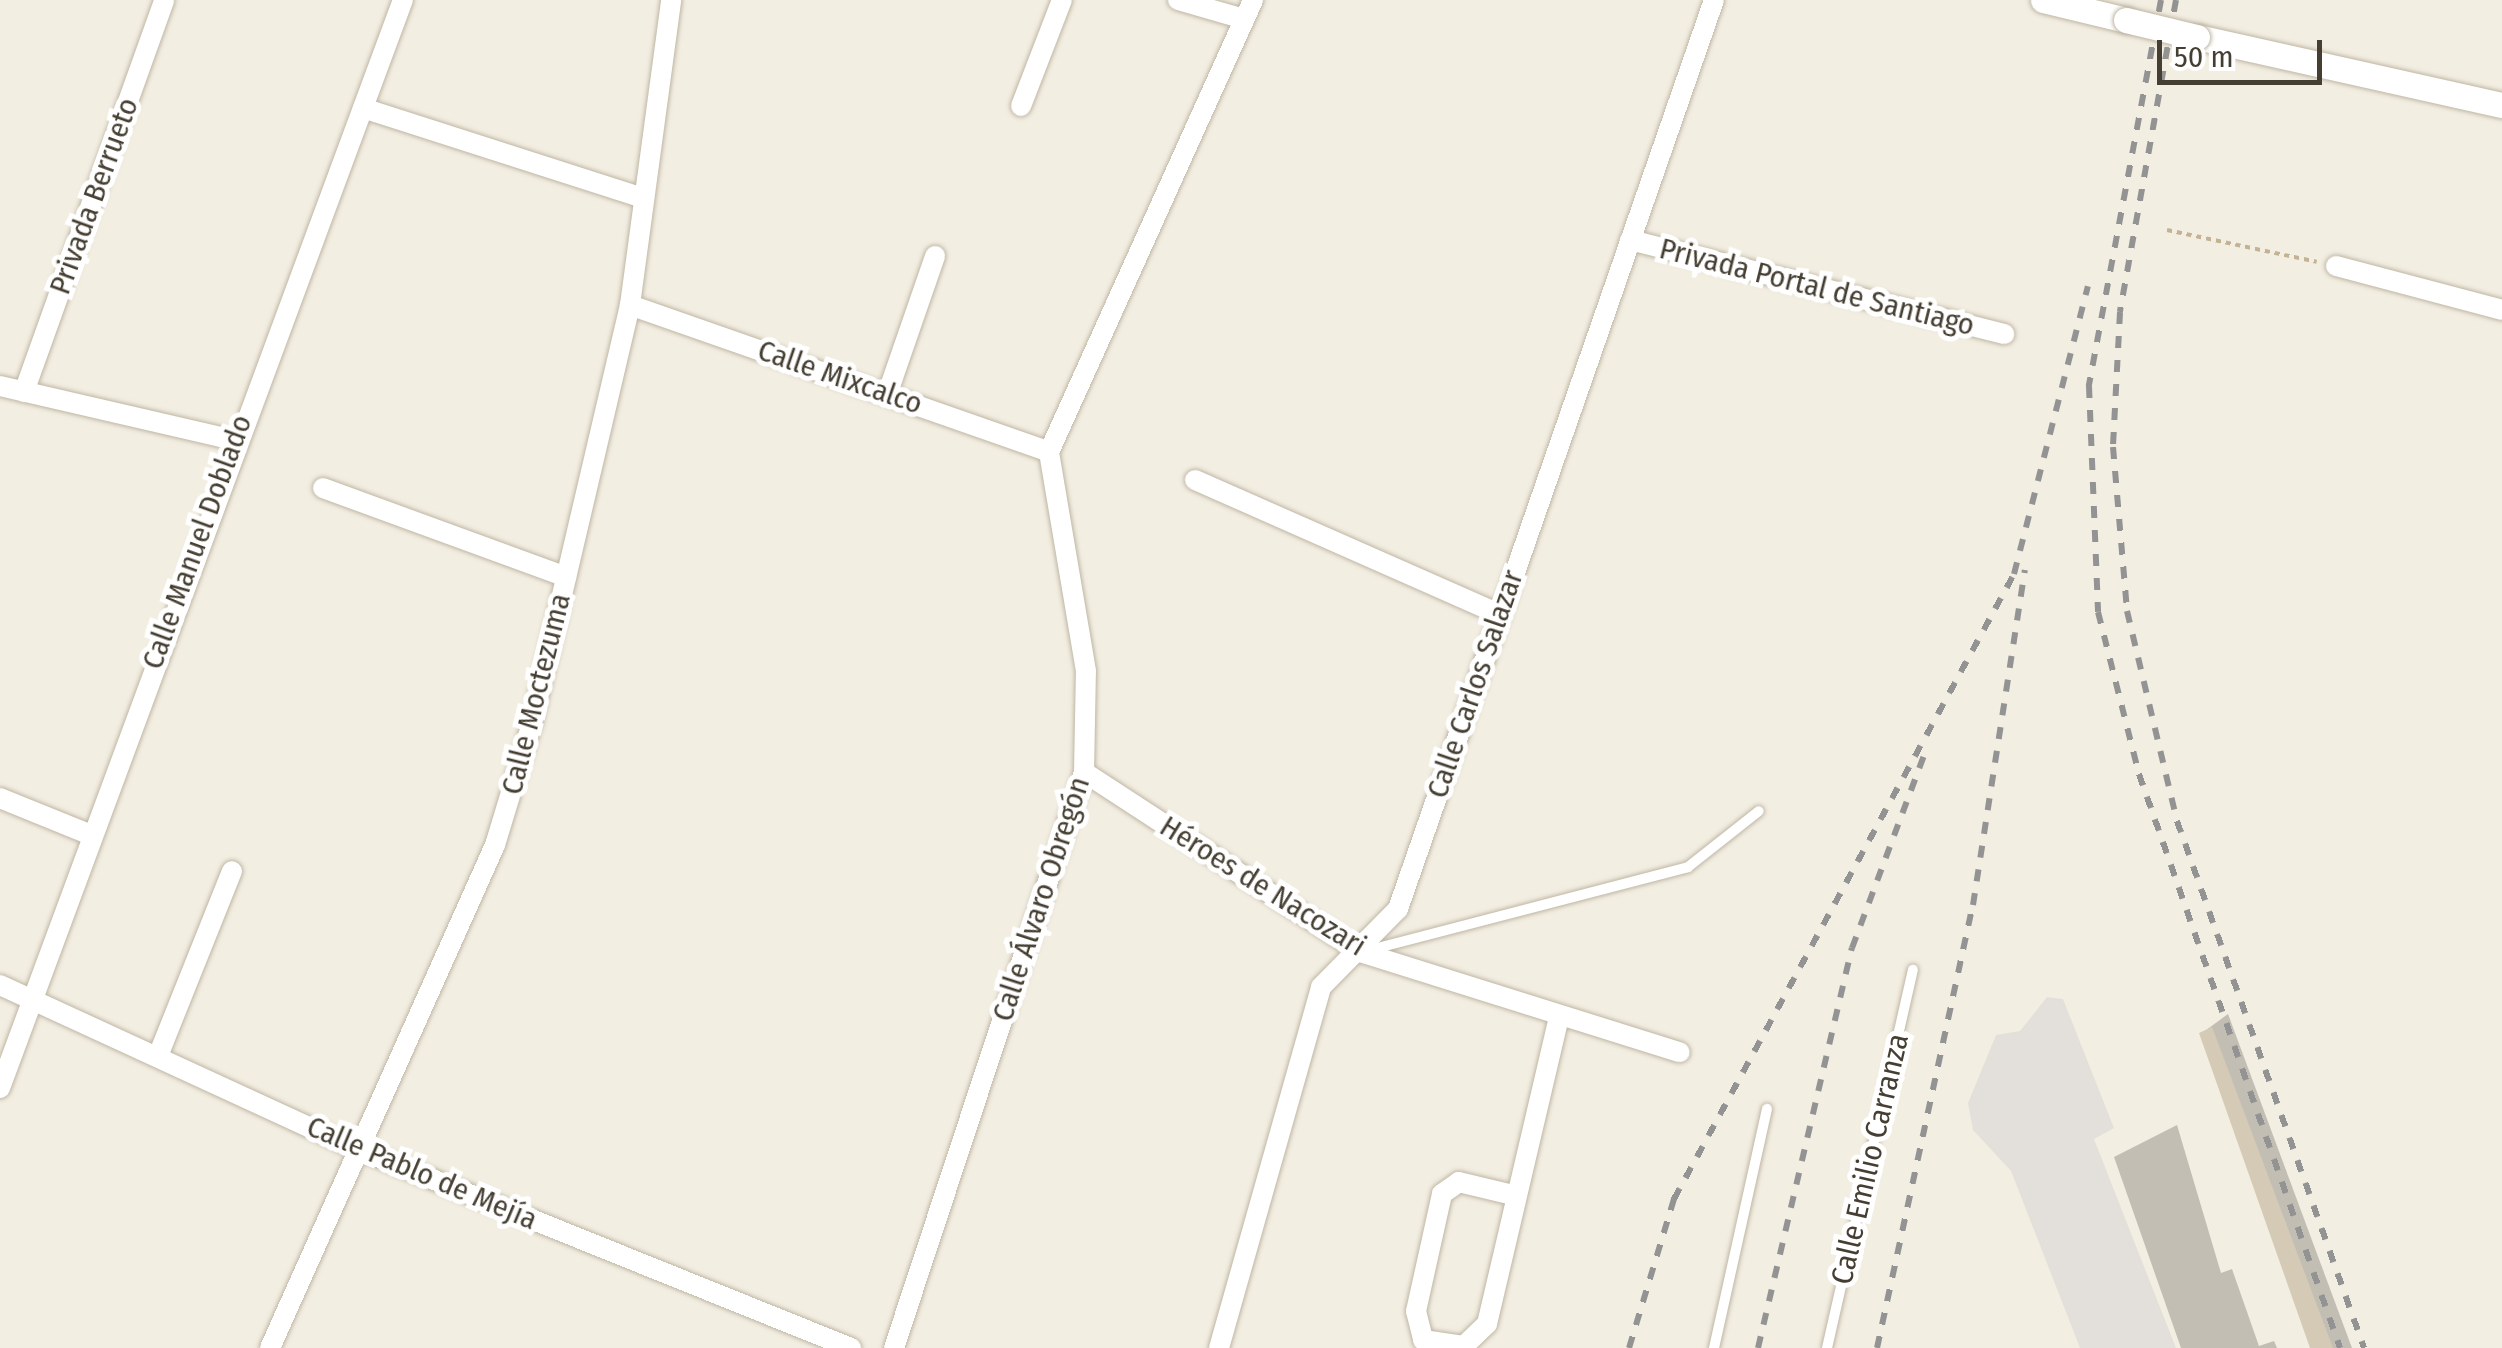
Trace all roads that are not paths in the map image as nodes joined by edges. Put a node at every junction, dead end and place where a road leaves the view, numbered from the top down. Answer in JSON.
{"nodes":[{"id":1,"x":164,"y":0,"type":"edge"},
{"id":2,"x":403,"y":0,"type":"edge"},
{"id":3,"x":671,"y":0,"type":"edge"},
{"id":4,"x":1062,"y":0,"type":"edge"},
{"id":5,"x":1178,"y":0,"type":"edge"},
{"id":6,"x":1714,"y":0,"type":"edge"},
{"id":7,"x":2042,"y":0,"type":"edge"},
{"id":8,"x":1248,"y":10,"type":"edge"},
{"id":9,"x":1021,"y":106,"type":"dead end"},
{"id":10,"x":2502,"y":106,"type":"edge"},
{"id":11,"x":364,"y":108,"type":"junction"},
{"id":12,"x":643,"y":198,"type":"junction"},
{"id":13,"x":1630,"y":240,"type":"junction"},
{"id":14,"x":935,"y":256,"type":"dead end"},
{"id":15,"x":2336,"y":266,"type":"road end"},
{"id":16,"x":630,"y":305,"type":"junction"},
{"id":17,"x":2502,"y":310,"type":"edge"},
{"id":18,"x":2004,"y":334,"type":"dead end"},
{"id":19,"x":0,"y":386,"type":"edge"},
{"id":20,"x":24,"y":392,"type":"junction"},
{"id":21,"x":888,"y":392,"type":"junction"},
{"id":22,"x":234,"y":440,"type":"junction"},
{"id":23,"x":1049,"y":452,"type":"junction"},
{"id":24,"x":1195,"y":480,"type":"dead end"},
{"id":25,"x":323,"y":488,"type":"dead end"},
{"id":26,"x":566,"y":577,"type":"junction"},
{"id":27,"x":1498,"y":614,"type":"junction"},
{"id":28,"x":1084,"y":772,"type":"junction"},
{"id":29,"x":0,"y":798,"type":"edge"},
{"id":30,"x":1759,"y":810,"type":"dead end"},
{"id":31,"x":90,"y":835,"type":"junction"},
{"id":32,"x":232,"y":871,"type":"dead end"},
{"id":33,"x":1360,"y":952,"type":"junction"},
{"id":34,"x":1912,"y":970,"type":"dead end"},
{"id":35,"x":0,"y":985,"type":"edge"},
{"id":36,"x":32,"y":998,"type":"junction"},
{"id":37,"x":1559,"y":1016,"type":"junction"},
{"id":38,"x":1680,"y":1052,"type":"dead end"},
{"id":39,"x":158,"y":1056,"type":"junction"},
{"id":40,"x":0,"y":1088,"type":"edge"},
{"id":41,"x":1767,"y":1108,"type":"dead end"},
{"id":42,"x":355,"y":1148,"type":"junction"},
{"id":43,"x":1513,"y":1196,"type":"junction"},
{"id":44,"x":270,"y":1348,"type":"edge"},
{"id":45,"x":851,"y":1348,"type":"edge"},
{"id":46,"x":894,"y":1348,"type":"edge"},
{"id":47,"x":1219,"y":1348,"type":"edge"},
{"id":48,"x":1714,"y":1348,"type":"edge"},
{"id":49,"x":1827,"y":1348,"type":"edge"}],
"edges":[{"from":1,"to":20,"type":"street","name":"Privada Berrueto"},
{"from":2,"to":11,"type":"street","name":"Calle Manuel Doblado"},
{"from":3,"to":12,"type":"street","name":"Calle Moctezuma"},
{"from":4,"to":9,"type":"street"},
{"from":5,"to":8,"type":"street"},
{"from":6,"to":13,"type":"street","name":"Calle Carlos Salazar"},
{"from":7,"to":10,"type":"street","bridge":true},
{"from":8,"to":23,"type":"street"},
{"from":11,"to":12,"type":"street"},
{"from":11,"to":22,"type":"street","name":"Calle Manuel Doblado"},
{"from":12,"to":16,"type":"street","name":"Calle Moctezuma"},
{"from":13,"to":18,"type":"street","name":"Privada Portal de Santiago"},
{"from":13,"to":27,"type":"street","name":"Calle Carlos Salazar"},
{"from":14,"to":21,"type":"street"},
{"from":15,"to":17,"type":"street"},
{"from":16,"to":21,"type":"street","name":"Calle Mixcalco"},
{"from":16,"to":26,"type":"street","name":"Calle Moctezuma"},
{"from":19,"to":20,"type":"street"},
{"from":20,"to":22,"type":"street"},
{"from":21,"to":23,"type":"street","name":"Calle Mixcalco"},
{"from":22,"to":31,"type":"street","name":"Calle Manuel Doblado"},
{"from":23,"to":28,"type":"street","name":"Calle Álvaro Obregón"},
{"from":24,"to":27,"type":"street"},
{"from":25,"to":26,"type":"street"},
{"from":26,"to":42,"type":"street","name":"Calle Moctezuma"},
{"from":27,"to":33,"type":"street","name":"Calle Carlos Salazar"},
{"from":28,"to":33,"type":"street","name":"Héroes de Nacozari"},
{"from":28,"to":46,"type":"street","name":"Calle Álvaro Obregón"},
{"from":29,"to":31,"type":"street"},
{"from":30,"to":33,"type":"lane"},
{"from":31,"to":36,"type":"street","name":"Calle Manuel Doblado"},
{"from":32,"to":39,"type":"street"},
{"from":33,"to":37,"type":"street","name":"Héroes de Nacozari"},
{"from":33,"to":47,"type":"street","name":"Calle Carlos Salazar"},
{"from":34,"to":49,"type":"lane","name":"Calle Emilio Carranza"},
{"from":35,"to":36,"type":"street","name":"Calle Pablo de Mejía"},
{"from":36,"to":39,"type":"street","name":"Calle Pablo de Mejía"},
{"from":36,"to":40,"type":"street","name":"Calle Manuel Doblado"},
{"from":37,"to":38,"type":"street","name":"Héroes de Nacozari"},
{"from":37,"to":43,"type":"street"},
{"from":39,"to":42,"type":"street","name":"Calle Pablo de Mejía"},
{"from":41,"to":48,"type":"lane"},
{"from":42,"to":44,"type":"street","name":"Calle Moctezuma"},
{"from":42,"to":45,"type":"street","name":"Calle Pablo de Mejía"},
{"from":43,"to":43,"type":"street"}]}
